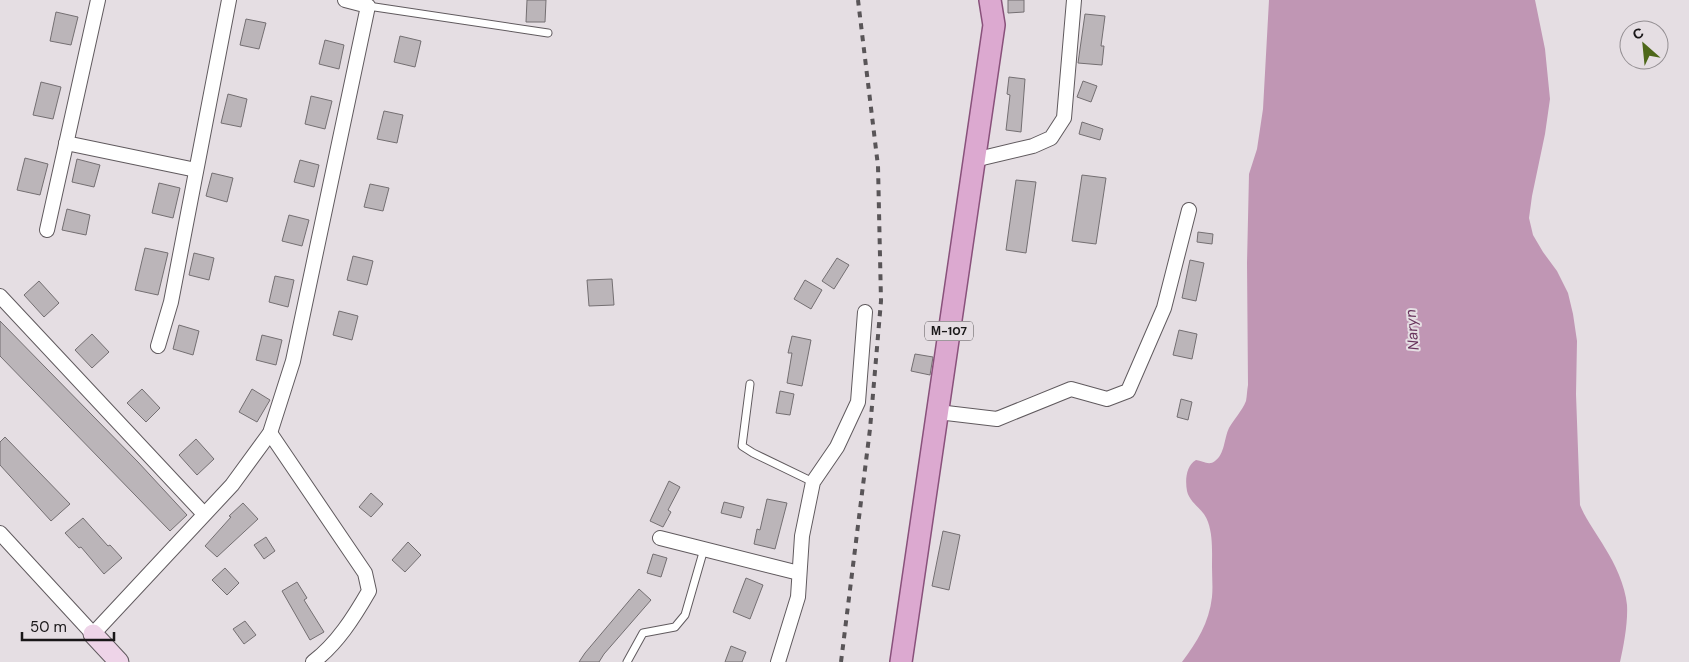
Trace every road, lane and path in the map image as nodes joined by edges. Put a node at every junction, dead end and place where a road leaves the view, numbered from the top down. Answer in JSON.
{"nodes":[{"id":1,"x":98,"y":0,"type":"edge"},
{"id":2,"x":229,"y":0,"type":"edge"},
{"id":3,"x":345,"y":0,"type":"edge"},
{"id":4,"x":990,"y":0,"type":"edge"},
{"id":5,"x":1074,"y":0,"type":"edge"},
{"id":6,"x":368,"y":6,"type":"junction"},
{"id":7,"x":548,"y":33,"type":"dead end"},
{"id":8,"x":66,"y":144,"type":"junction"},
{"id":9,"x":974,"y":160,"type":"junction"},
{"id":10,"x":196,"y":170,"type":"junction"},
{"id":11,"x":1189,"y":210,"type":"dead end"},
{"id":12,"x":47,"y":230,"type":"dead end"},
{"id":13,"x":0,"y":296,"type":"edge"},
{"id":14,"x":865,"y":312,"type":"dead end"},
{"id":15,"x":158,"y":346,"type":"dead end"},
{"id":16,"x":750,"y":384,"type":"dead end"},
{"id":17,"x":938,"y":412,"type":"junction"},
{"id":18,"x":270,"y":433,"type":"junction"},
{"id":19,"x":813,"y":482,"type":"junction"},
{"id":20,"x":204,"y":514,"type":"junction"},
{"id":21,"x":0,"y":533,"type":"edge"},
{"id":22,"x":660,"y":538,"type":"dead end"},
{"id":23,"x":704,"y":549,"type":"junction"},
{"id":24,"x":799,"y":574,"type":"junction"},
{"id":25,"x":93,"y":634,"type":"junction"},
{"id":26,"x":119,"y":662,"type":"edge"},
{"id":27,"x":313,"y":662,"type":"edge"},
{"id":28,"x":627,"y":662,"type":"edge"},
{"id":29,"x":778,"y":662,"type":"edge"},
{"id":30,"x":901,"y":662,"type":"edge"}],
"edges":[{"from":1,"to":8,"type":"street"},
{"from":2,"to":10,"type":"street"},
{"from":3,"to":6,"type":"street"},
{"from":4,"to":9,"type":"main road","number":"М-107"},
{"from":5,"to":9,"type":"street"},
{"from":6,"to":7,"type":"lane"},
{"from":6,"to":18,"type":"street"},
{"from":8,"to":10,"type":"street"},
{"from":8,"to":12,"type":"street"},
{"from":9,"to":17,"type":"main road","number":"М-107"},
{"from":10,"to":15,"type":"street"},
{"from":11,"to":17,"type":"street"},
{"from":13,"to":20,"type":"street"},
{"from":14,"to":19,"type":"street"},
{"from":16,"to":19,"type":"lane"},
{"from":17,"to":30,"type":"main road","number":"М-107"},
{"from":18,"to":20,"type":"street"},
{"from":18,"to":27,"type":"street"},
{"from":19,"to":24,"type":"street"},
{"from":20,"to":25,"type":"street"},
{"from":21,"to":25,"type":"street"},
{"from":22,"to":23,"type":"street"},
{"from":23,"to":24,"type":"street"},
{"from":23,"to":28,"type":"lane"},
{"from":24,"to":29,"type":"street"},
{"from":25,"to":26,"type":"street"}]}
